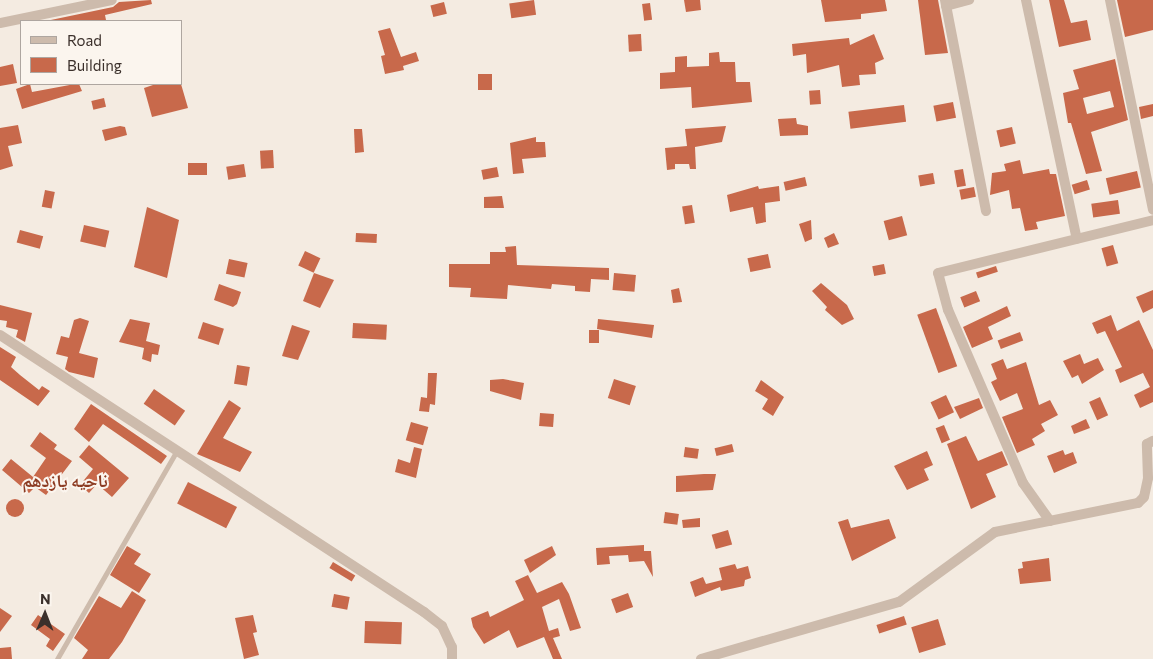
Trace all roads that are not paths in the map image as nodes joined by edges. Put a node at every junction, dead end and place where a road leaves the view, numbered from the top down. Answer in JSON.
{"nodes":[{"id":1,"x":112,"y":0,"type":"edge"},
{"id":2,"x":969,"y":0,"type":"edge"},
{"id":3,"x":1026,"y":0,"type":"edge"},
{"id":4,"x":1110,"y":0,"type":"edge"},
{"id":5,"x":946,"y":3,"type":"edge"},
{"id":6,"x":0,"y":23,"type":"edge"},
{"id":7,"x":1153,"y":210,"type":"edge"},
{"id":8,"x":986,"y":211,"type":"dead end"},
{"id":9,"x":1153,"y":220,"type":"edge"},
{"id":10,"x":1077,"y":239,"type":"junction"},
{"id":11,"x":0,"y":335,"type":"edge"},
{"id":12,"x":1153,"y":441,"type":"edge"},
{"id":13,"x":177,"y":450,"type":"junction"},
{"id":14,"x":1050,"y":521,"type":"junction"},
{"id":15,"x":57,"y":659,"type":"edge"},
{"id":16,"x":452,"y":659,"type":"edge"},
{"id":17,"x":701,"y":659,"type":"edge"}],
"edges":[{"from":1,"to":6,"type":"street"},
{"from":2,"to":5,"type":"street"},
{"from":3,"to":10,"type":"street"},
{"from":4,"to":7,"type":"street"},
{"from":5,"to":8,"type":"street"},
{"from":9,"to":10,"type":"street"},
{"from":10,"to":14,"type":"street"},
{"from":11,"to":13,"type":"street"},
{"from":12,"to":14,"type":"street"},
{"from":13,"to":15,"type":"lane"},
{"from":13,"to":16,"type":"street"},
{"from":14,"to":17,"type":"street"}]}
